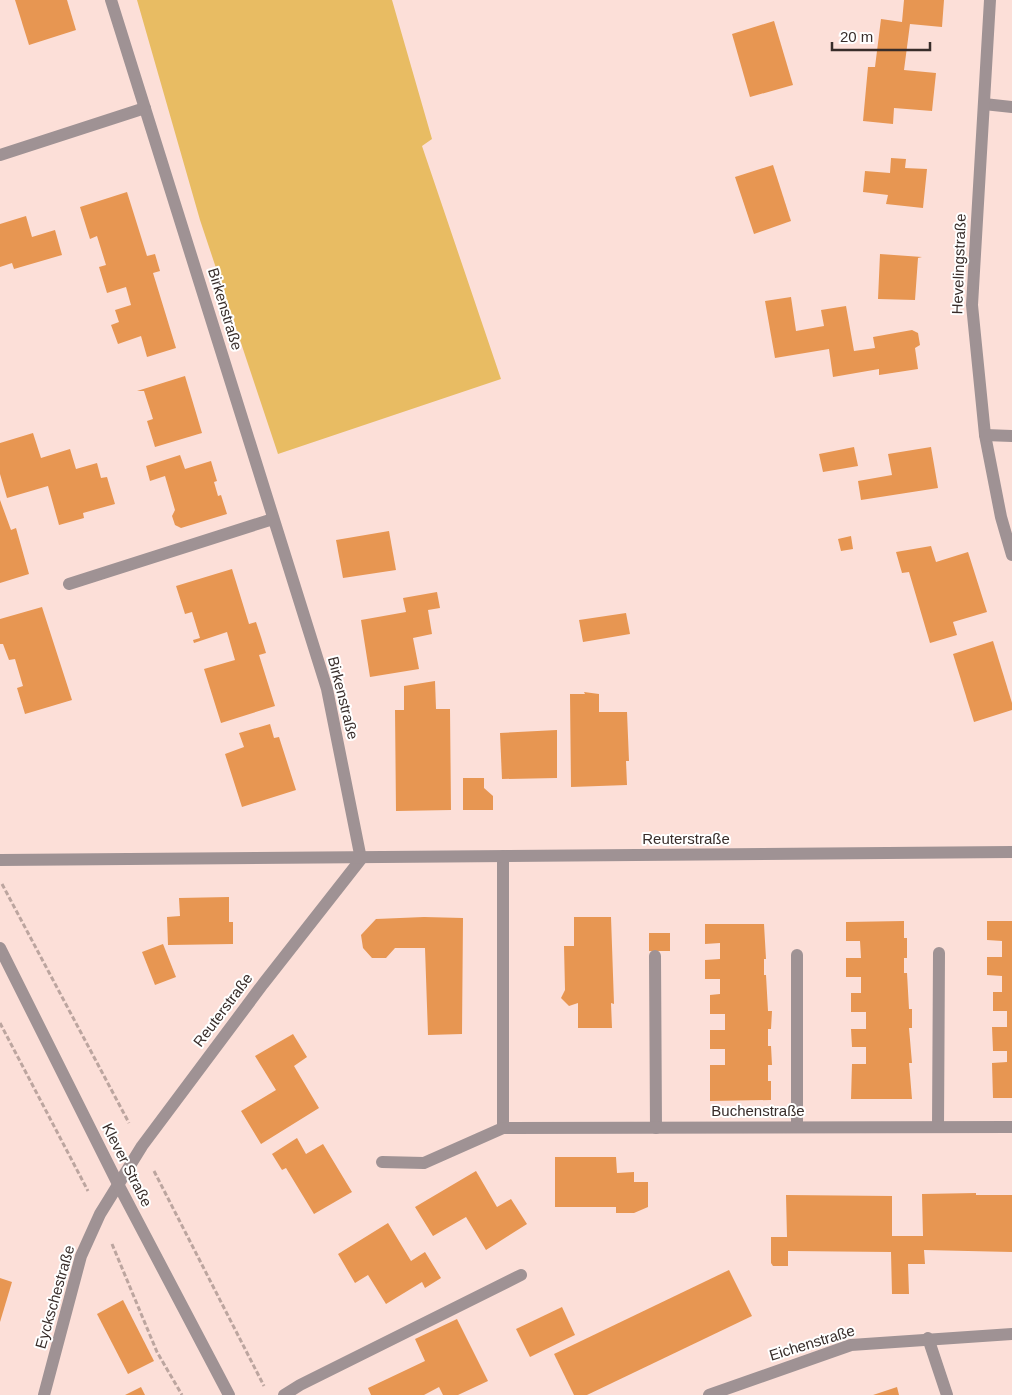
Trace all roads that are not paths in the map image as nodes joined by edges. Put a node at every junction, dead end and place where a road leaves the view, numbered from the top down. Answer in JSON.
{"nodes":[{"id":1,"x":111,"y":0,"type":"edge"},
{"id":2,"x":990,"y":0,"type":"edge"},
{"id":3,"x":984,"y":104,"type":"junction"},
{"id":4,"x":1012,"y":107,"type":"edge"},
{"id":5,"x":145,"y":108,"type":"junction"},
{"id":6,"x":0,"y":155,"type":"edge"},
{"id":7,"x":984,"y":435,"type":"junction"},
{"id":8,"x":1012,"y":436,"type":"edge"},
{"id":9,"x":274,"y":519,"type":"junction"},
{"id":10,"x":1012,"y":556,"type":"edge"},
{"id":11,"x":69,"y":584,"type":"dead end"},
{"id":12,"x":1012,"y":852,"type":"edge"},
{"id":13,"x":503,"y":856,"type":"junction"},
{"id":14,"x":361,"y":859,"type":"junction"},
{"id":15,"x":0,"y":860,"type":"edge"},
{"id":16,"x":0,"y":948,"type":"edge"},
{"id":17,"x":939,"y":953,"type":"dead end"},
{"id":18,"x":655,"y":956,"type":"dead end"},
{"id":19,"x":797,"y":956,"type":"dead end"},
{"id":20,"x":797,"y":1127,"type":"junction"},
{"id":21,"x":938,"y":1127,"type":"junction"},
{"id":22,"x":1012,"y":1127,"type":"edge"},
{"id":23,"x":503,"y":1128,"type":"junction"},
{"id":24,"x":656,"y":1128,"type":"junction"},
{"id":25,"x":382,"y":1162,"type":"dead end"},
{"id":26,"x":119,"y":1186,"type":"junction"},
{"id":27,"x":521,"y":1275,"type":"dead end"},
{"id":28,"x":1012,"y":1334,"type":"edge"},
{"id":29,"x":928,"y":1338,"type":"junction"},
{"id":30,"x":44,"y":1395,"type":"edge"},
{"id":31,"x":228,"y":1395,"type":"edge"},
{"id":32,"x":284,"y":1395,"type":"edge"},
{"id":33,"x":709,"y":1395,"type":"edge"},
{"id":34,"x":947,"y":1395,"type":"edge"}],
"edges":[{"from":1,"to":5,"type":"street","name":"Birkenstraße"},
{"from":2,"to":3,"type":"street","name":"Hevelingstraße"},
{"from":3,"to":4,"type":"street"},
{"from":3,"to":7,"type":"street","name":"Hevelingstraße"},
{"from":5,"to":6,"type":"street"},
{"from":5,"to":9,"type":"street","name":"Birkenstraße"},
{"from":7,"to":8,"type":"street"},
{"from":7,"to":10,"type":"street","name":"Hevelingstraße"},
{"from":9,"to":11,"type":"street"},
{"from":9,"to":14,"type":"street","name":"Birkenstraße"},
{"from":12,"to":13,"type":"street","name":"Reuterstraße"},
{"from":13,"to":14,"type":"street","name":"Reuterstraße"},
{"from":13,"to":23,"type":"street"},
{"from":14,"to":15,"type":"street","name":"Reuterstraße"},
{"from":14,"to":26,"type":"street","name":"Reuterstraße"},
{"from":16,"to":26,"type":"street","name":"Klever Straße"},
{"from":17,"to":21,"type":"street"},
{"from":18,"to":24,"type":"street"},
{"from":19,"to":20,"type":"street"},
{"from":20,"to":21,"type":"street","name":"Buchenstraße"},
{"from":20,"to":24,"type":"street","name":"Buchenstraße"},
{"from":21,"to":22,"type":"street","name":"Buchenstraße"},
{"from":23,"to":24,"type":"street","name":"Buchenstraße"},
{"from":23,"to":25,"type":"street","name":"Buchenstraße"},
{"from":26,"to":30,"type":"street","name":"Eyckschestraße"},
{"from":26,"to":31,"type":"street","name":"Klever Straße"},
{"from":27,"to":32,"type":"street"},
{"from":28,"to":29,"type":"street","name":"Eichenstraße"},
{"from":29,"to":33,"type":"street","name":"Eichenstraße"},
{"from":29,"to":34,"type":"street"}]}
